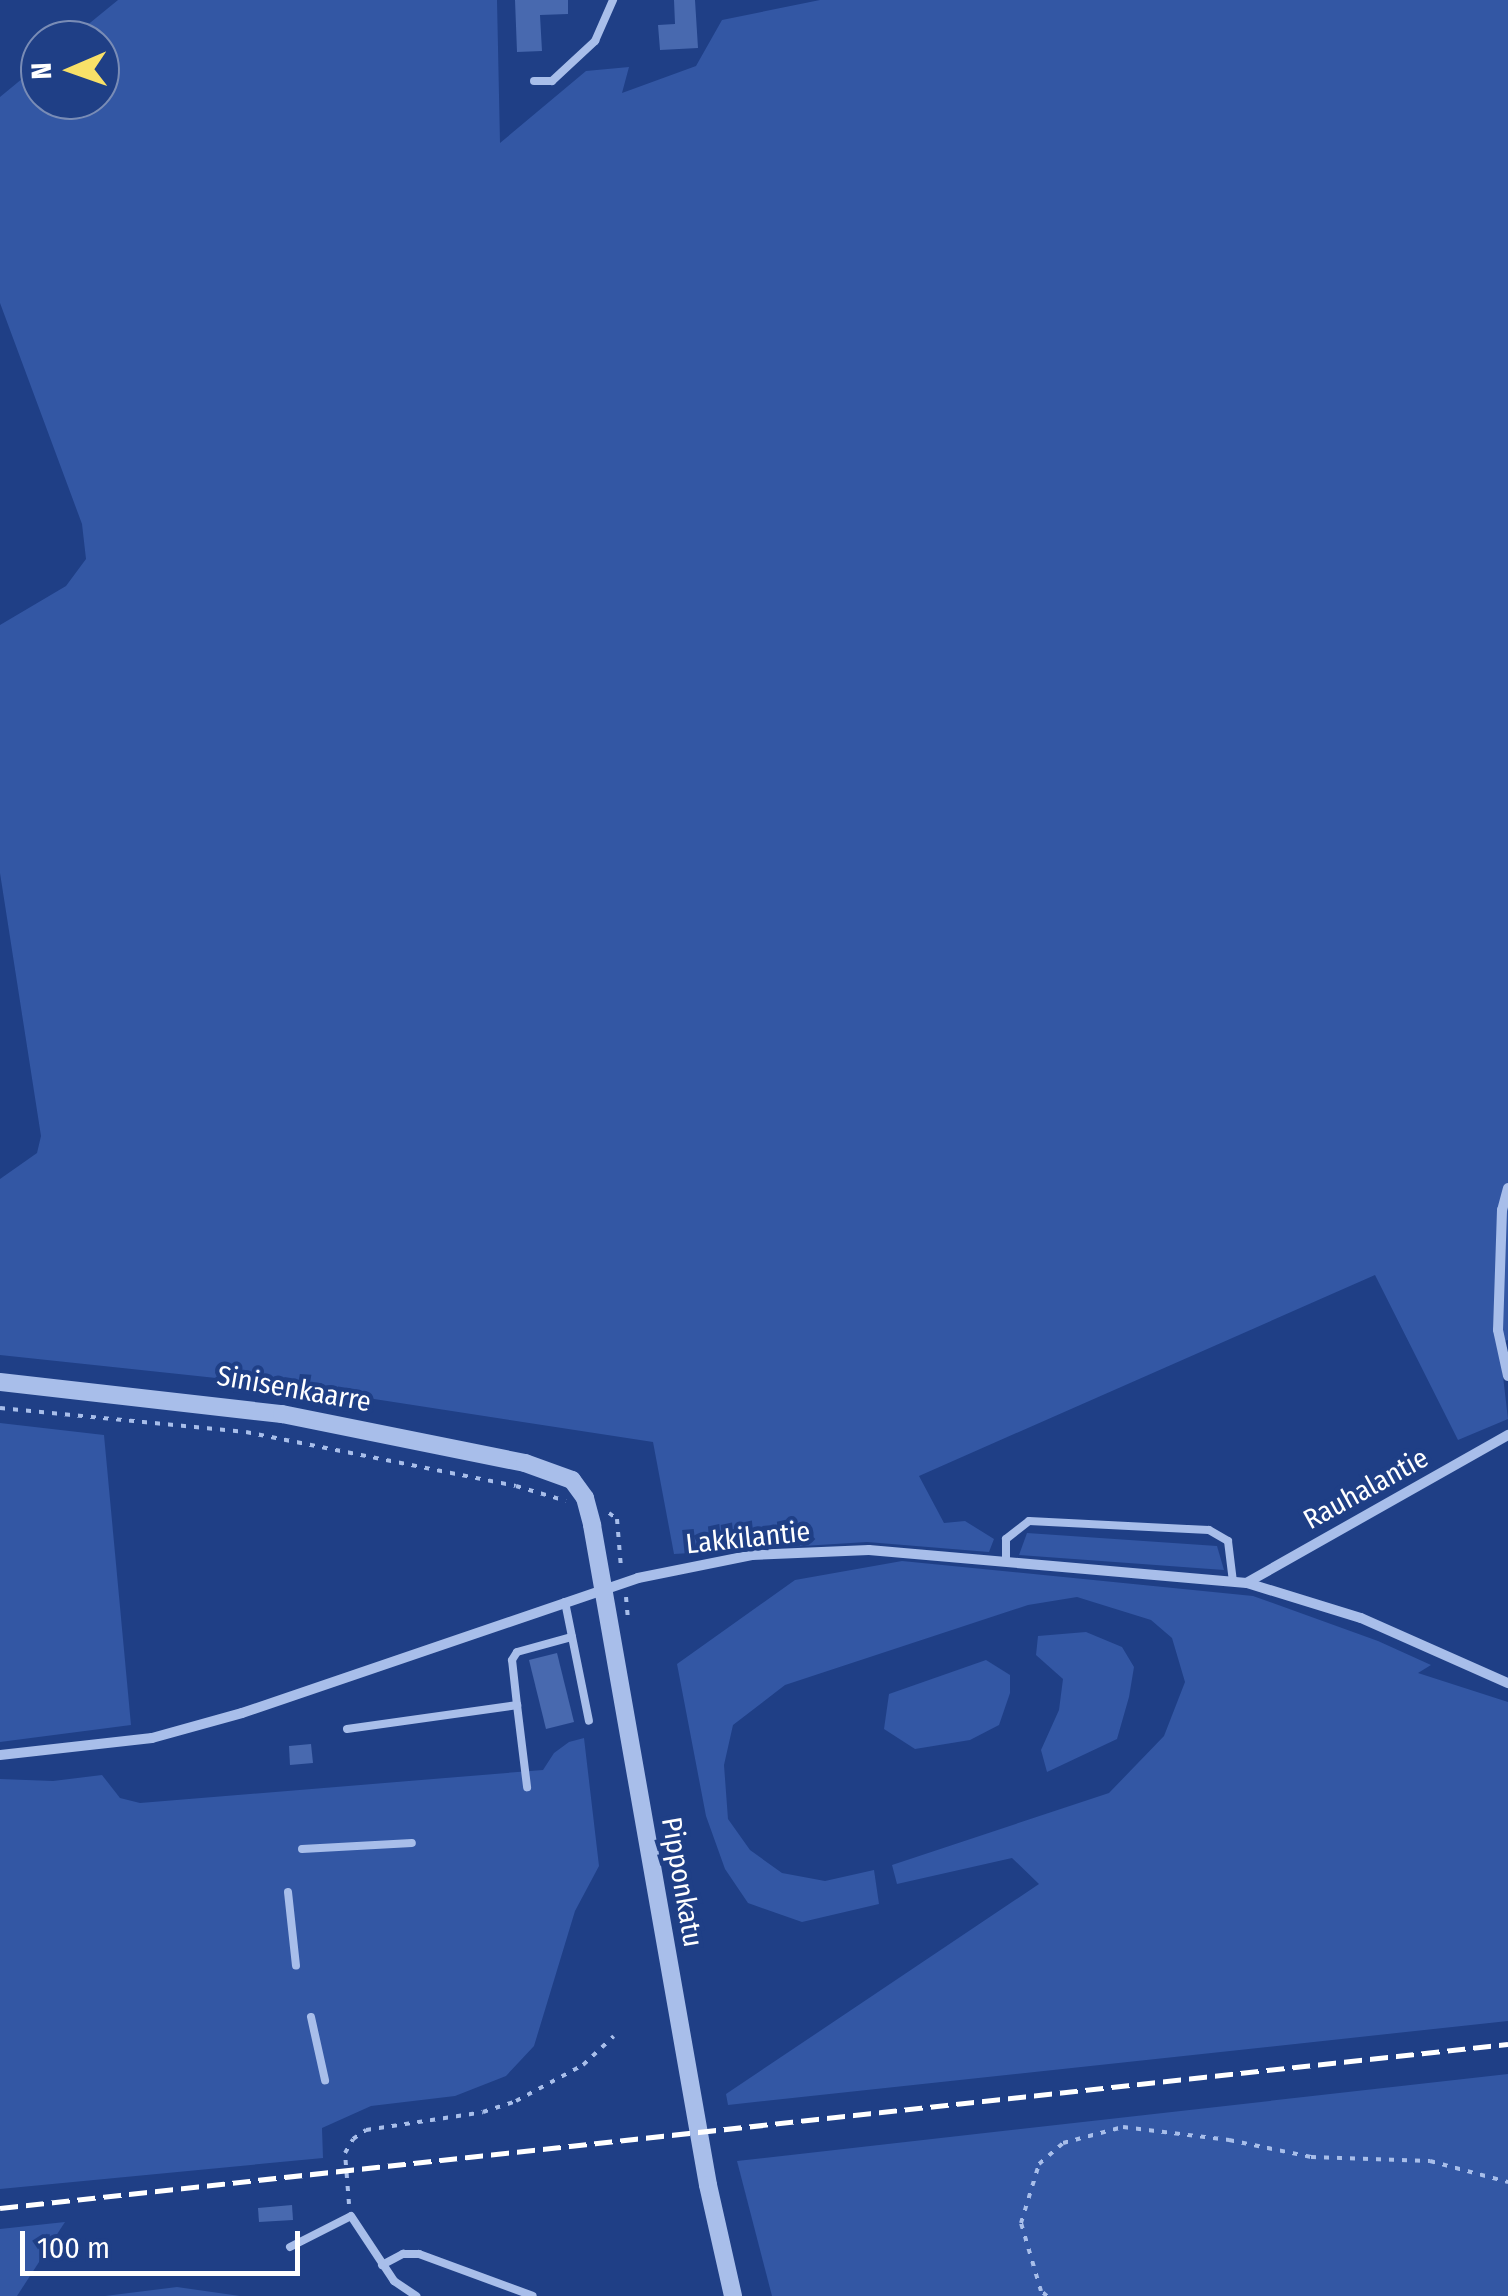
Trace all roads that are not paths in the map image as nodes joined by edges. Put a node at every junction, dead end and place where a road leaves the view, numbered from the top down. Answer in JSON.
{"nodes":[{"id":1,"x":613,"y":0,"type":"edge"},
{"id":2,"x":534,"y":80,"type":"dead end"},
{"id":3,"x":1508,"y":1188,"type":"edge"},
{"id":4,"x":1508,"y":1376,"type":"edge"},
{"id":5,"x":0,"y":1382,"type":"edge"},
{"id":6,"x":1508,"y":1435,"type":"edge"},
{"id":7,"x":572,"y":1480,"type":"joint"},
{"id":8,"x":1006,"y":1562,"type":"junction"},
{"id":9,"x":1233,"y":1582,"type":"junction"},
{"id":10,"x":1247,"y":1583,"type":"junction"},
{"id":11,"x":604,"y":1589,"type":"junction"},
{"id":12,"x":565,"y":1602,"type":"junction"},
{"id":13,"x":572,"y":1637,"type":"junction"},
{"id":14,"x":1508,"y":1682,"type":"edge"},
{"id":15,"x":517,"y":1705,"type":"junction"},
{"id":16,"x":589,"y":1721,"type":"dead end"},
{"id":17,"x":347,"y":1730,"type":"dead end"},
{"id":18,"x":0,"y":1755,"type":"edge"},
{"id":19,"x":527,"y":1787,"type":"dead end"},
{"id":20,"x":412,"y":1843,"type":"dead end"},
{"id":21,"x":302,"y":1849,"type":"dead end"},
{"id":22,"x":288,"y":1892,"type":"dead end"},
{"id":23,"x":296,"y":1966,"type":"dead end"},
{"id":24,"x":311,"y":2016,"type":"dead end"},
{"id":25,"x":326,"y":2080,"type":"dead end"},
{"id":26,"x":290,"y":2248,"type":"dead end"},
{"id":27,"x":382,"y":2265,"type":"junction"},
{"id":28,"x":416,"y":2296,"type":"edge"},
{"id":29,"x":533,"y":2296,"type":"edge"},
{"id":30,"x":733,"y":2296,"type":"edge"}],
"edges":[{"from":1,"to":2,"type":"lane"},
{"from":3,"to":4,"type":"street"},
{"from":5,"to":7,"type":"street","name":"Sinisenkaarre"},
{"from":6,"to":10,"type":"street","name":"Rauhalantie"},
{"from":7,"to":11,"type":"street","name":"Pipponkatu"},
{"from":8,"to":9,"type":"street","name":"Lakkilantie"},
{"from":8,"to":9,"type":"lane"},
{"from":8,"to":11,"type":"street","name":"Lakkilantie"},
{"from":9,"to":10,"type":"street","name":"Lakkilantie"},
{"from":10,"to":14,"type":"street","name":"Lakkilantie"},
{"from":11,"to":12,"type":"street","name":"Lakkilantie"},
{"from":11,"to":30,"type":"street","name":"Pipponkatu"},
{"from":12,"to":13,"type":"lane"},
{"from":12,"to":18,"type":"street","name":"Lakkilantie"},
{"from":13,"to":15,"type":"lane"},
{"from":13,"to":16,"type":"lane"},
{"from":15,"to":17,"type":"lane"},
{"from":15,"to":19,"type":"lane"},
{"from":20,"to":21,"type":"lane"},
{"from":22,"to":23,"type":"lane"},
{"from":24,"to":25,"type":"lane"},
{"from":26,"to":27,"type":"lane"},
{"from":27,"to":28,"type":"lane"},
{"from":27,"to":29,"type":"lane"}]}
